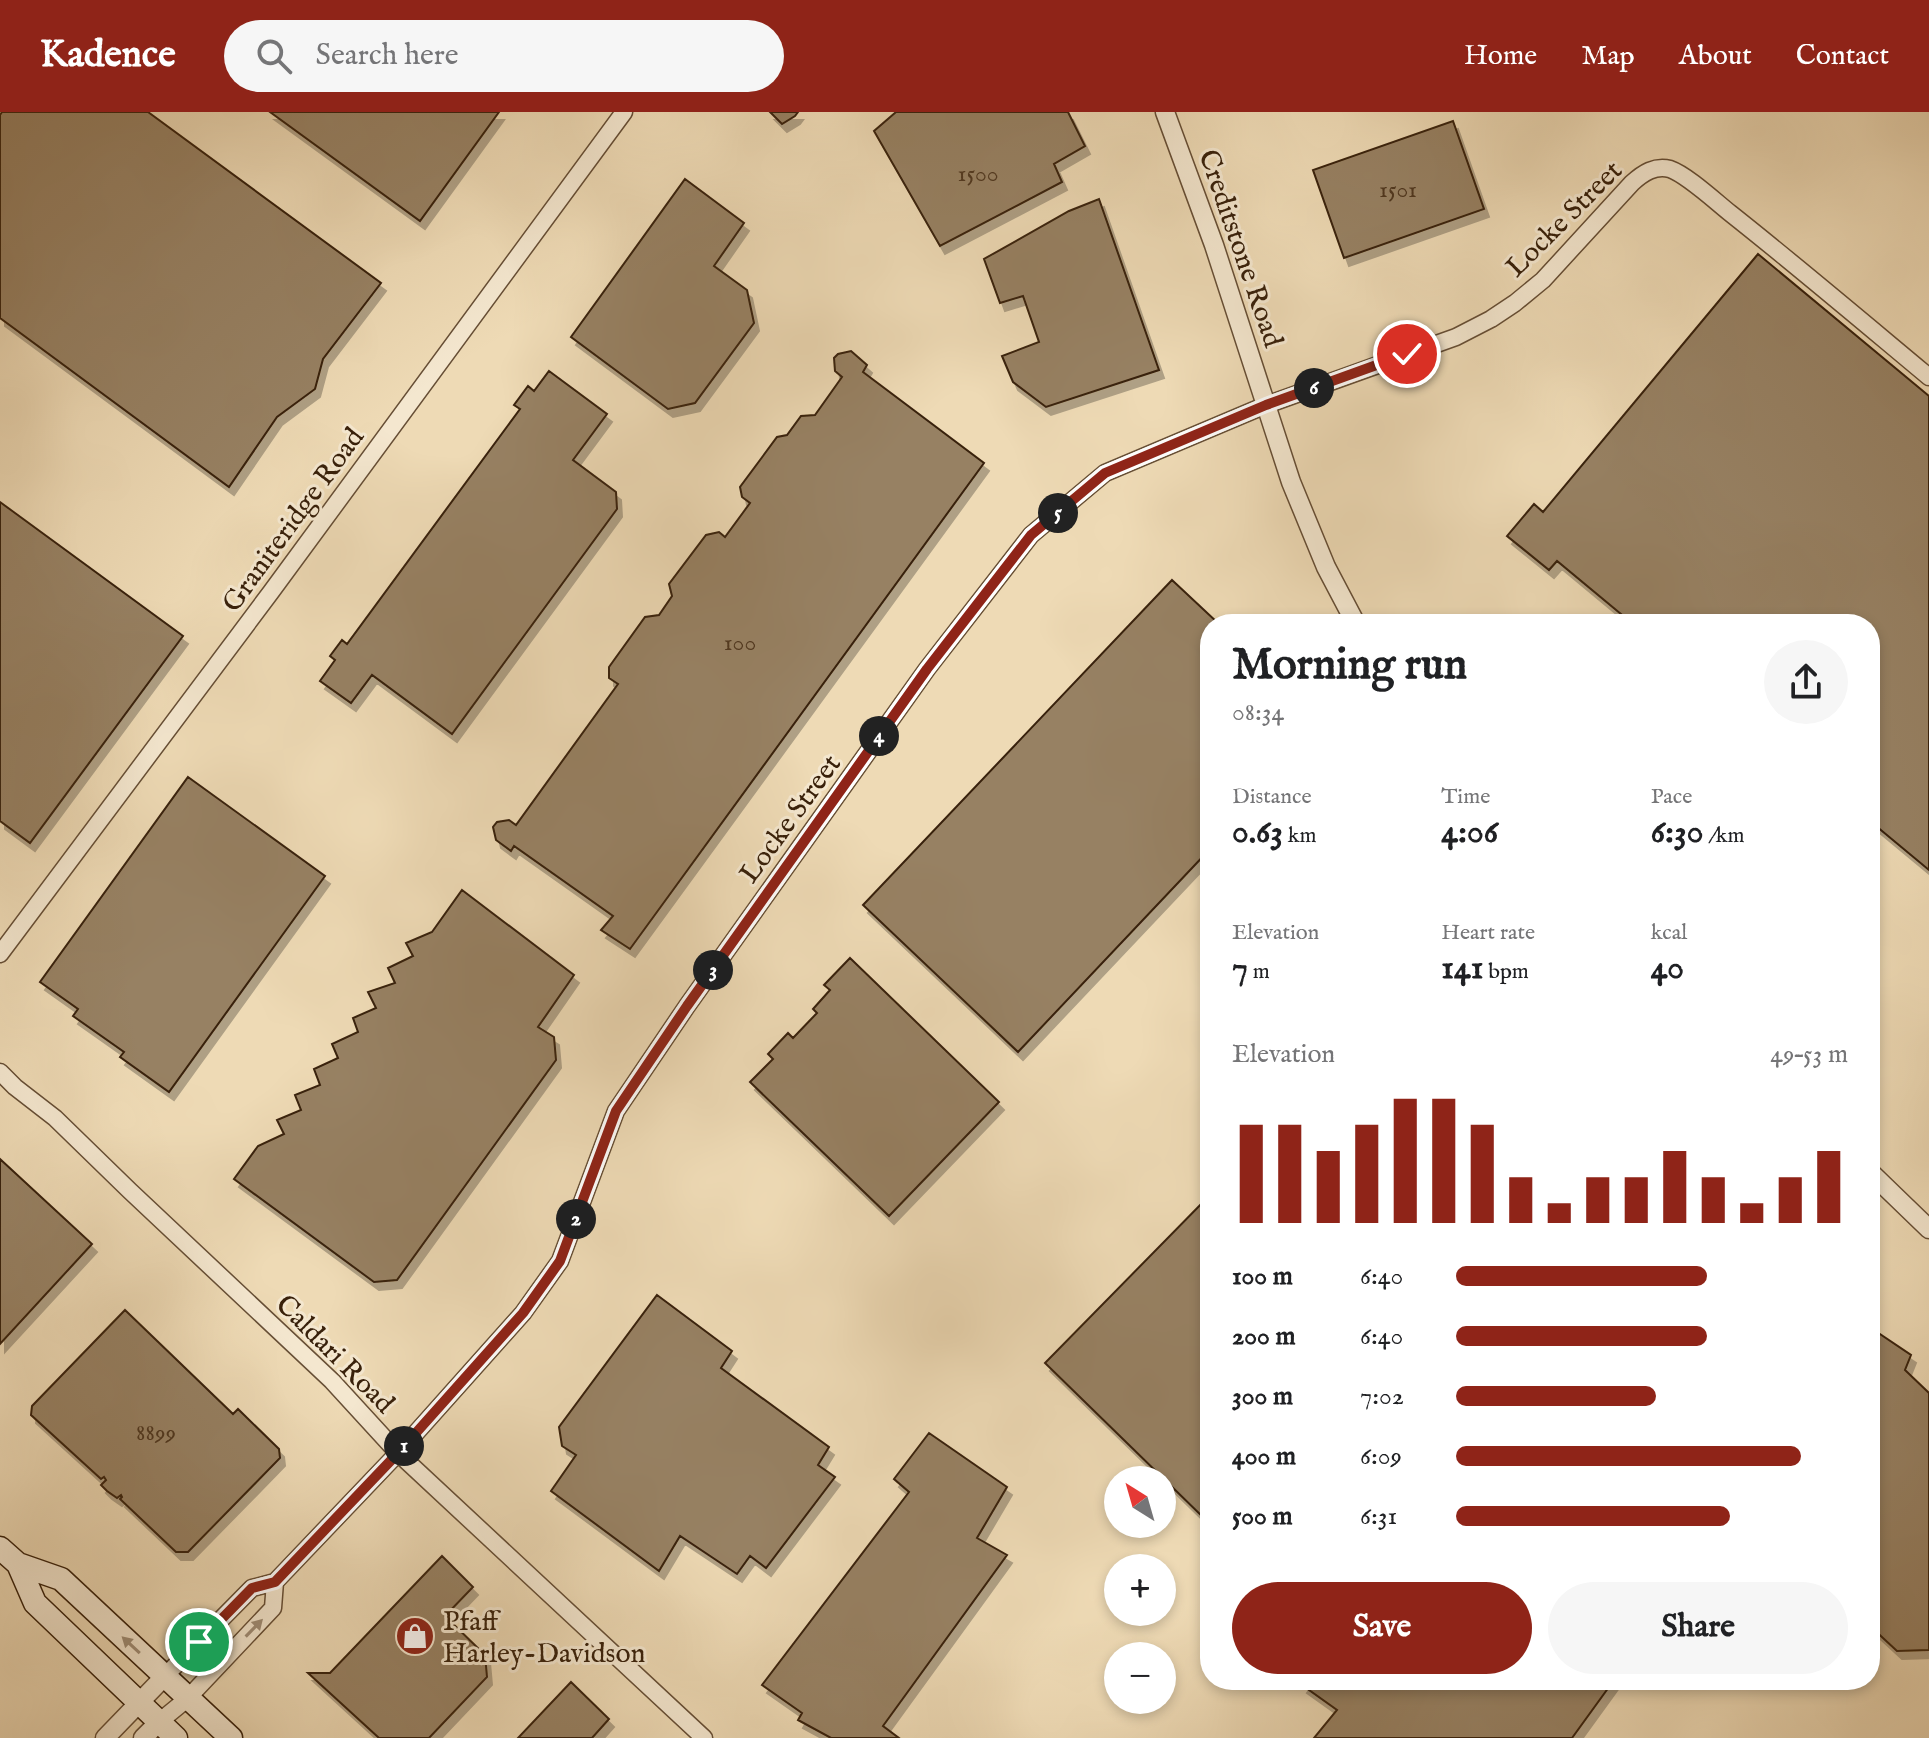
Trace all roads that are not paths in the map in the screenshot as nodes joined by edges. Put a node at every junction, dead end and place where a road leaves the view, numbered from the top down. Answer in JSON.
{"nodes":[{"id":1,"x":624,"y":112,"type":"edge"},
{"id":2,"x":1165,"y":112,"type":"edge"},
{"id":3,"x":1929,"y":377,"type":"edge"},
{"id":4,"x":1266,"y":405,"type":"junction"},
{"id":5,"x":1351,"y":614,"type":"edge"},
{"id":6,"x":0,"y":954,"type":"edge"},
{"id":7,"x":0,"y":1072,"type":"edge"},
{"id":8,"x":1880,"y":1182,"type":"edge"},
{"id":9,"x":1929,"y":1229,"type":"edge"},
{"id":10,"x":398,"y":1453,"type":"junction"},
{"id":11,"x":0,"y":1548,"type":"edge"},
{"id":12,"x":18,"y":1564,"type":"junction"},
{"id":13,"x":275,"y":1582,"type":"junction"},
{"id":14,"x":164,"y":1677,"type":"junction"},
{"id":15,"x":187,"y":1699,"type":"junction"},
{"id":16,"x":139,"y":1702,"type":"junction"},
{"id":17,"x":168,"y":1730,"type":"edge"},
{"id":18,"x":105,"y":1738,"type":"edge"},
{"id":19,"x":143,"y":1738,"type":"edge"},
{"id":20,"x":231,"y":1738,"type":"edge"},
{"id":21,"x":704,"y":1738,"type":"edge"}],
"edges":[{"from":1,"to":6,"type":"street","name":"Graniteridge Road"},
{"from":2,"to":4,"type":"street","name":"Creditstone Road"},
{"from":3,"to":4,"type":"street","name":"Locke Street"},
{"from":4,"to":5,"type":"street","name":"Creditstone Road"},
{"from":4,"to":10,"type":"street","name":"Locke Street"},
{"from":7,"to":10,"type":"street","name":"Caldari Road"},
{"from":8,"to":9,"type":"street"},
{"from":10,"to":13,"type":"street","name":"Locke Street"},
{"from":10,"to":21,"type":"street","name":"Caldari Road"},
{"from":11,"to":12,"type":"main road"},
{"from":14,"to":12,"type":"main road","one_way":true},
{"from":12,"to":16,"type":"main road"},
{"from":13,"to":14,"type":"street","name":"Locke Street"},
{"from":15,"to":13,"type":"street","name":"Locke Street","one_way":true},
{"from":14,"to":15,"type":"main road"},
{"from":14,"to":16,"type":"street"},
{"from":15,"to":17,"type":"street","name":"Locke Street"},
{"from":15,"to":20,"type":"main road"},
{"from":16,"to":17,"type":"main road"},
{"from":16,"to":18,"type":"street"},
{"from":17,"to":19,"type":"street"}]}
